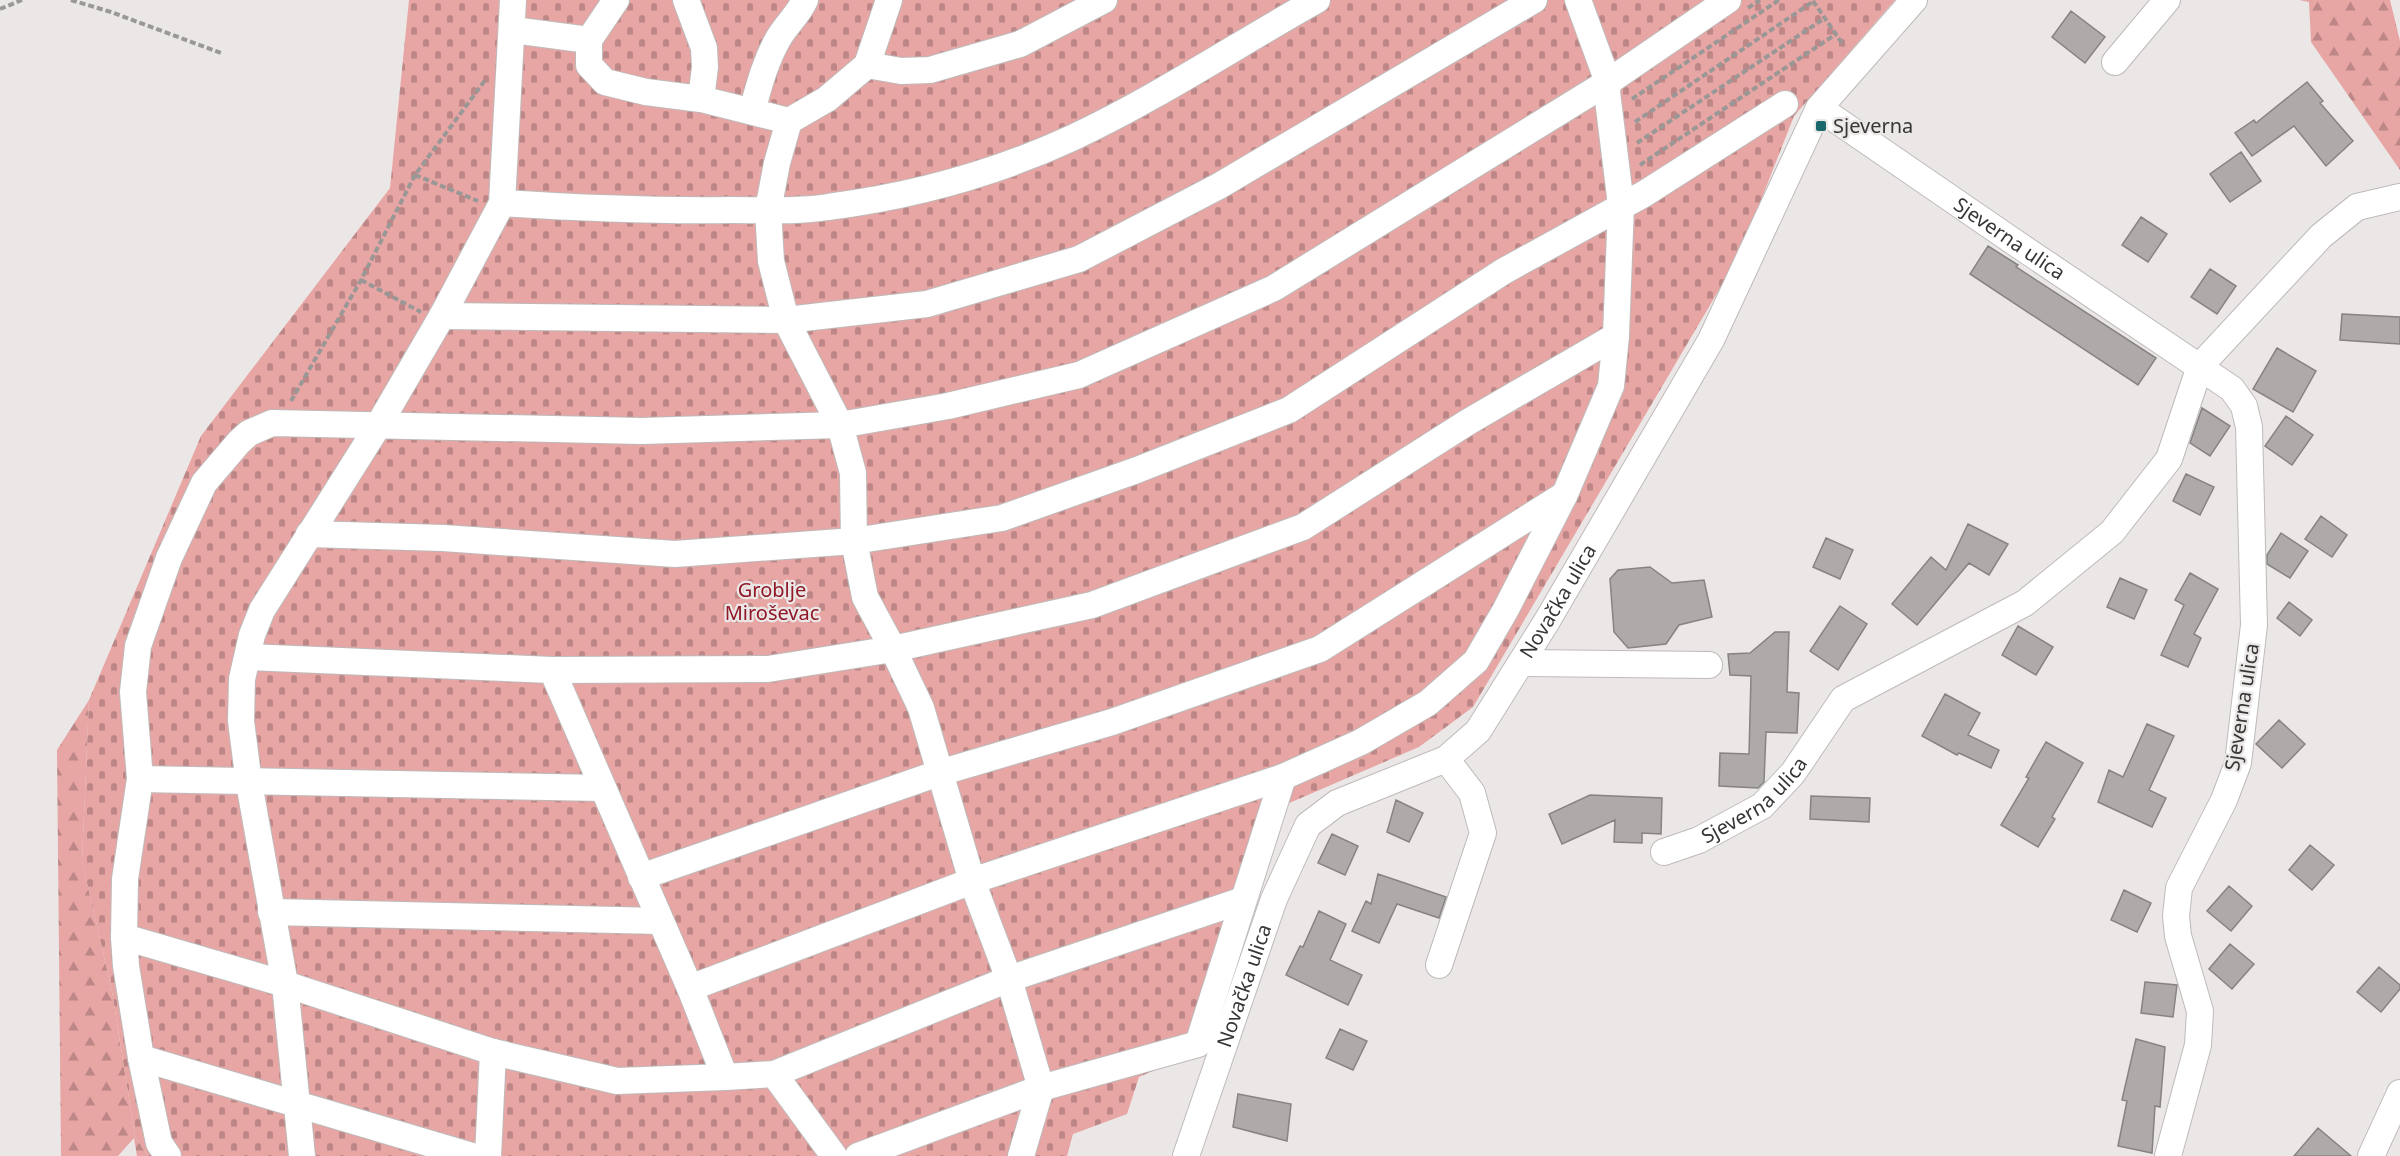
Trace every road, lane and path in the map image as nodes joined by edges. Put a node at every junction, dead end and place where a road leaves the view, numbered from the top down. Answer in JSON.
{"nodes":[{"id":1,"x":22,"y":0,"type":"edge"},
{"id":2,"x":71,"y":0,"type":"edge"},
{"id":3,"x":513,"y":0,"type":"edge"},
{"id":4,"x":616,"y":0,"type":"edge"},
{"id":5,"x":686,"y":0,"type":"edge"},
{"id":6,"x":805,"y":0,"type":"edge"},
{"id":7,"x":889,"y":0,"type":"edge"},
{"id":8,"x":1104,"y":0,"type":"edge"},
{"id":9,"x":1317,"y":0,"type":"edge"},
{"id":10,"x":1534,"y":0,"type":"edge"},
{"id":11,"x":1578,"y":0,"type":"edge"},
{"id":12,"x":1728,"y":0,"type":"edge"},
{"id":13,"x":1779,"y":0,"type":"edge"},
{"id":14,"x":1914,"y":0,"type":"edge"},
{"id":15,"x":2167,"y":0,"type":"edge"},
{"id":16,"x":1813,"y":1,"type":"edge"},
{"id":17,"x":0,"y":9,"type":"edge"},
{"id":18,"x":1825,"y":18,"type":"junction"},
{"id":19,"x":513,"y":30,"type":"junction"},
{"id":20,"x":1836,"y":34,"type":"junction"},
{"id":21,"x":589,"y":40,"type":"junction"},
{"id":22,"x":1844,"y":46,"type":"dead end"},
{"id":23,"x":221,"y":53,"type":"dead end"},
{"id":24,"x":2115,"y":62,"type":"dead end"},
{"id":25,"x":867,"y":65,"type":"junction"},
{"id":26,"x":491,"y":73,"type":"dead end"},
{"id":27,"x":1608,"y":82,"type":"junction"},
{"id":28,"x":701,"y":99,"type":"junction"},
{"id":29,"x":1632,"y":99,"type":"dead end"},
{"id":30,"x":1785,"y":104,"type":"dead end"},
{"id":31,"x":1819,"y":108,"type":"junction"},
{"id":32,"x":752,"y":111,"type":"junction"},
{"id":33,"x":789,"y":121,"type":"junction"},
{"id":34,"x":1635,"y":122,"type":"dead end"},
{"id":35,"x":1637,"y":143,"type":"dead end"},
{"id":36,"x":1640,"y":165,"type":"dead end"},
{"id":37,"x":415,"y":175,"type":"junction"},
{"id":38,"x":2400,"y":197,"type":"edge"},
{"id":39,"x":1621,"y":205,"type":"junction"},
{"id":40,"x":500,"y":206,"type":"junction"},
{"id":41,"x":768,"y":210,"type":"junction"},
{"id":42,"x":361,"y":280,"type":"junction"},
{"id":43,"x":440,"y":318,"type":"junction"},
{"id":44,"x":786,"y":320,"type":"junction"},
{"id":45,"x":1616,"y":336,"type":"junction"},
{"id":46,"x":2200,"y":366,"type":"junction"},
{"id":47,"x":278,"y":423,"type":"junction"},
{"id":48,"x":840,"y":425,"type":"junction"},
{"id":49,"x":378,"y":426,"type":"junction"},
{"id":50,"x":1565,"y":494,"type":"junction"},
{"id":51,"x":309,"y":534,"type":"junction"},
{"id":52,"x":854,"y":541,"type":"junction"},
{"id":53,"x":893,"y":649,"type":"junction"},
{"id":54,"x":248,"y":657,"type":"junction"},
{"id":55,"x":1521,"y":663,"type":"junction"},
{"id":56,"x":1709,"y":665,"type":"dead end"},
{"id":57,"x":552,"y":670,"type":"junction"},
{"id":58,"x":1446,"y":759,"type":"junction"},
{"id":59,"x":939,"y":773,"type":"junction"},
{"id":60,"x":1283,"y":777,"type":"junction"},
{"id":61,"x":140,"y":779,"type":"junction"},
{"id":62,"x":249,"y":783,"type":"junction"},
{"id":63,"x":603,"y":788,"type":"junction"},
{"id":64,"x":1664,"y":852,"type":"dead end"},
{"id":65,"x":641,"y":877,"type":"junction"},
{"id":66,"x":972,"y":881,"type":"junction"},
{"id":67,"x":1244,"y":900,"type":"junction"},
{"id":68,"x":271,"y":912,"type":"junction"},
{"id":69,"x":660,"y":921,"type":"junction"},
{"id":70,"x":124,"y":937,"type":"junction"},
{"id":71,"x":1439,"y":965,"type":"dead end"},
{"id":72,"x":1008,"y":979,"type":"junction"},
{"id":73,"x":285,"y":984,"type":"junction"},
{"id":74,"x":690,"y":988,"type":"junction"},
{"id":75,"x":494,"y":1052,"type":"junction"},
{"id":76,"x":141,"y":1058,"type":"junction"},
{"id":77,"x":774,"y":1074,"type":"junction"},
{"id":78,"x":725,"y":1077,"type":"junction"},
{"id":79,"x":1041,"y":1088,"type":"junction"},
{"id":80,"x":2400,"y":1093,"type":"edge"},
{"id":81,"x":296,"y":1104,"type":"junction"},
{"id":82,"x":168,"y":1156,"type":"edge"},
{"id":83,"x":302,"y":1156,"type":"edge"},
{"id":84,"x":472,"y":1156,"type":"edge"},
{"id":85,"x":488,"y":1156,"type":"edge"},
{"id":86,"x":834,"y":1156,"type":"edge"},
{"id":87,"x":858,"y":1156,"type":"edge"},
{"id":88,"x":1021,"y":1156,"type":"edge"},
{"id":89,"x":1186,"y":1156,"type":"edge"},
{"id":90,"x":2168,"y":1156,"type":"edge"},
{"id":91,"x":2371,"y":1156,"type":"edge"}],
"edges":[{"from":1,"to":17,"type":"path"},
{"from":2,"to":23,"type":"path"},
{"from":3,"to":19,"type":"street"},
{"from":4,"to":21,"type":"street"},
{"from":5,"to":28,"type":"street"},
{"from":6,"to":32,"type":"street"},
{"from":7,"to":25,"type":"street"},
{"from":8,"to":25,"type":"street"},
{"from":9,"to":41,"type":"street"},
{"from":10,"to":44,"type":"street"},
{"from":11,"to":27,"type":"street"},
{"from":12,"to":27,"type":"street"},
{"from":13,"to":29,"type":"path"},
{"from":14,"to":31,"type":"street","name":"Novačka ulica"},
{"from":15,"to":24,"type":"street"},
{"from":16,"to":18,"type":"path"},
{"from":16,"to":34,"type":"path"},
{"from":18,"to":20,"type":"path"},
{"from":18,"to":35,"type":"path"},
{"from":19,"to":21,"type":"street"},
{"from":19,"to":40,"type":"street"},
{"from":20,"to":22,"type":"path"},
{"from":20,"to":36,"type":"path"},
{"from":21,"to":28,"type":"street"},
{"from":25,"to":33,"type":"street"},
{"from":26,"to":37,"type":"path"},
{"from":27,"to":39,"type":"street"},
{"from":27,"to":48,"type":"street"},
{"from":28,"to":32,"type":"street"},
{"from":30,"to":39,"type":"street"},
{"from":31,"to":46,"type":"street","name":"Sjeverna ulica"},
{"from":31,"to":55,"type":"street","name":"Novačka ulica"},
{"from":32,"to":33,"type":"street"},
{"from":33,"to":41,"type":"street"},
{"from":37,"to":40,"type":"path"},
{"from":37,"to":42,"type":"path"},
{"from":38,"to":46,"type":"street","name":"Sjeverna ulica"},
{"from":39,"to":45,"type":"street"},
{"from":39,"to":52,"type":"street"},
{"from":40,"to":41,"type":"street"},
{"from":40,"to":43,"type":"street"},
{"from":41,"to":44,"type":"street"},
{"from":42,"to":43,"type":"path"},
{"from":42,"to":47,"type":"path"},
{"from":43,"to":44,"type":"street"},
{"from":43,"to":49,"type":"street"},
{"from":44,"to":48,"type":"street"},
{"from":45,"to":50,"type":"street"},
{"from":45,"to":53,"type":"street"},
{"from":46,"to":64,"type":"street","name":"Sjeverna ulica"},
{"from":46,"to":90,"type":"street","name":"Sjeverna ulica"},
{"from":47,"to":49,"type":"street"},
{"from":47,"to":61,"type":"street"},
{"from":48,"to":49,"type":"street"},
{"from":48,"to":52,"type":"street"},
{"from":49,"to":51,"type":"street"},
{"from":50,"to":59,"type":"street"},
{"from":50,"to":60,"type":"street"},
{"from":51,"to":52,"type":"street"},
{"from":51,"to":54,"type":"street"},
{"from":52,"to":53,"type":"street"},
{"from":53,"to":57,"type":"street"},
{"from":53,"to":59,"type":"street"},
{"from":54,"to":57,"type":"street"},
{"from":54,"to":62,"type":"street"},
{"from":55,"to":56,"type":"street"},
{"from":55,"to":58,"type":"street","name":"Novačka ulica"},
{"from":57,"to":63,"type":"street"},
{"from":58,"to":71,"type":"street"},
{"from":58,"to":89,"type":"street","name":"Novačka ulica"},
{"from":59,"to":65,"type":"street"},
{"from":59,"to":66,"type":"street"},
{"from":60,"to":66,"type":"street"},
{"from":60,"to":67,"type":"street"},
{"from":61,"to":62,"type":"street"},
{"from":61,"to":70,"type":"street"},
{"from":62,"to":63,"type":"street"},
{"from":62,"to":68,"type":"street"},
{"from":63,"to":65,"type":"street"},
{"from":65,"to":69,"type":"street"},
{"from":66,"to":72,"type":"street"},
{"from":66,"to":74,"type":"street"},
{"from":67,"to":72,"type":"street"},
{"from":67,"to":79,"type":"street"},
{"from":68,"to":69,"type":"street"},
{"from":68,"to":73,"type":"street"},
{"from":69,"to":74,"type":"street"},
{"from":70,"to":73,"type":"street"},
{"from":70,"to":76,"type":"street"},
{"from":72,"to":77,"type":"street"},
{"from":72,"to":79,"type":"street"},
{"from":73,"to":75,"type":"street"},
{"from":73,"to":81,"type":"street"},
{"from":74,"to":78,"type":"street"},
{"from":75,"to":78,"type":"street"},
{"from":75,"to":85,"type":"street"},
{"from":76,"to":81,"type":"street"},
{"from":76,"to":82,"type":"street"},
{"from":77,"to":78,"type":"street"},
{"from":77,"to":86,"type":"street"},
{"from":79,"to":87,"type":"street"},
{"from":79,"to":88,"type":"street"},
{"from":80,"to":91,"type":"street"},
{"from":81,"to":83,"type":"street"},
{"from":81,"to":84,"type":"street"}]}
